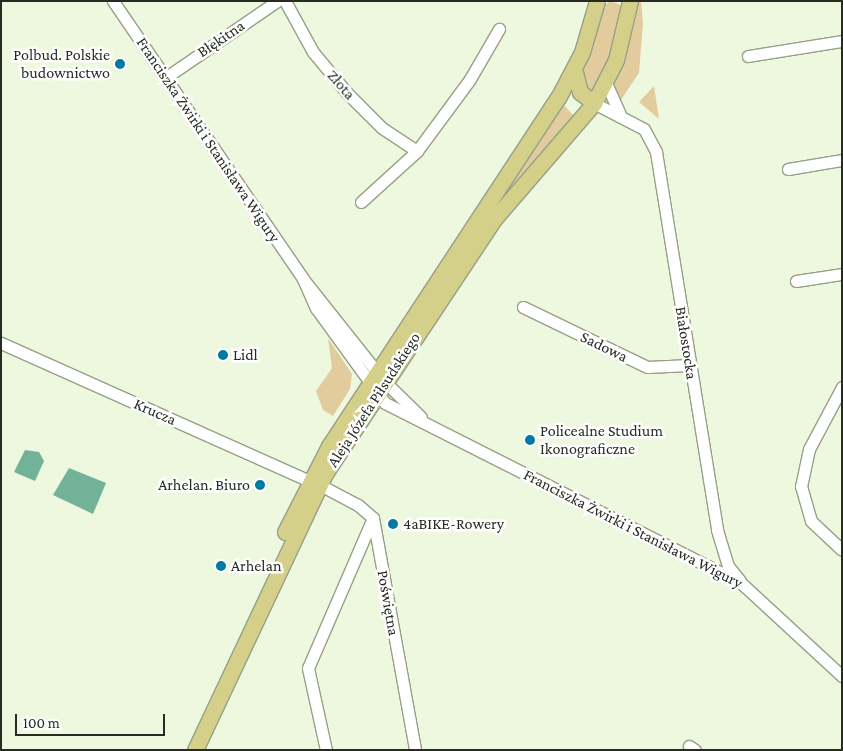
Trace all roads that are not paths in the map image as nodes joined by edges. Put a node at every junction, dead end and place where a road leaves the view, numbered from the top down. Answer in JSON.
{"nodes":[{"id":1,"x":113,"y":1,"type":"edge"},
{"id":2,"x":285,"y":1,"type":"edge"},
{"id":3,"x":597,"y":1,"type":"edge"},
{"id":4,"x":272,"y":3,"type":"edge"},
{"id":5,"x":628,"y":4,"type":"edge"},
{"id":6,"x":499,"y":29,"type":"dead end"},
{"id":7,"x":842,"y":41,"type":"edge"},
{"id":8,"x":748,"y":56,"type":"dead end"},
{"id":9,"x":574,"y":68,"type":"junction"},
{"id":10,"x":166,"y":78,"type":"junction"},
{"id":11,"x":606,"y":83,"type":"junction"},
{"id":12,"x":594,"y":103,"type":"junction"},
{"id":13,"x":620,"y":114,"type":"junction"},
{"id":14,"x":417,"y":151,"type":"junction"},
{"id":15,"x":842,"y":160,"type":"edge"},
{"id":16,"x":788,"y":169,"type":"dead end"},
{"id":17,"x":361,"y":202,"type":"dead end"},
{"id":18,"x":842,"y":274,"type":"edge"},
{"id":19,"x":796,"y":281,"type":"dead end"},
{"id":20,"x":523,"y":307,"type":"dead end"},
{"id":21,"x":1,"y":343,"type":"edge"},
{"id":22,"x":690,"y":365,"type":"junction"},
{"id":23,"x":376,"y":383,"type":"junction"},
{"id":24,"x":842,"y":387,"type":"edge"},
{"id":25,"x":314,"y":483,"type":"junction"},
{"id":26,"x":373,"y":518,"type":"junction"},
{"id":27,"x":842,"y":550,"type":"edge"},
{"id":28,"x":740,"y":582,"type":"junction"},
{"id":29,"x":842,"y":676,"type":"edge"},
{"id":30,"x":184,"y":750,"type":"edge"},
{"id":31,"x":195,"y":750,"type":"edge"},
{"id":32,"x":326,"y":750,"type":"edge"},
{"id":33,"x":415,"y":750,"type":"edge"}],
"edges":[{"from":1,"to":10,"type":"street","name":"Franciszka Żwirki i Stanisława Wigury"},
{"from":2,"to":14,"type":"street","name":"Złota"},
{"from":3,"to":9,"type":"main road"},
{"from":4,"to":10,"type":"street","name":"Błękitna"},
{"from":5,"to":11,"type":"main road"},
{"from":6,"to":14,"type":"street"},
{"from":7,"to":8,"type":"street"},
{"from":9,"to":12,"type":"main road"},
{"from":9,"to":23,"type":"main road","name":"Aleja Józefa Piłsudskiego"},
{"from":10,"to":23,"type":"street","name":"Franciszka Żwirki i Stanisława Wigury"},
{"from":11,"to":12,"type":"main road","name":"Aleja Józefa Piłsudskiego"},
{"from":11,"to":13,"type":"street"},
{"from":12,"to":13,"type":"street","name":"Białostocka"},
{"from":12,"to":23,"type":"main road","name":"Aleja Józefa Piłsudskiego"},
{"from":13,"to":22,"type":"street","name":"Białostocka"},
{"from":14,"to":17,"type":"street"},
{"from":15,"to":16,"type":"street"},
{"from":18,"to":19,"type":"street"},
{"from":20,"to":22,"type":"street","name":"Sadowa"},
{"from":21,"to":25,"type":"street","name":"Krucza"},
{"from":22,"to":28,"type":"street","name":"Białostocka"},
{"from":23,"to":25,"type":"main road","name":"Aleja Józefa Piłsudskiego"},
{"from":23,"to":28,"type":"street","name":"Franciszka Żwirki i Stanisława Wigury"},
{"from":24,"to":27,"type":"street"},
{"from":25,"to":26,"type":"street"},
{"from":25,"to":30,"type":"main road","name":"Aleja Józefa Piłsudskiego"},
{"from":25,"to":31,"type":"main road","name":"Aleja Józefa Piłsudskiego"},
{"from":26,"to":32,"type":"street"},
{"from":26,"to":33,"type":"street","name":"Poświętna"},
{"from":28,"to":29,"type":"street","name":"Franciszka Żwirki i Stanisława Wigury"}]}
